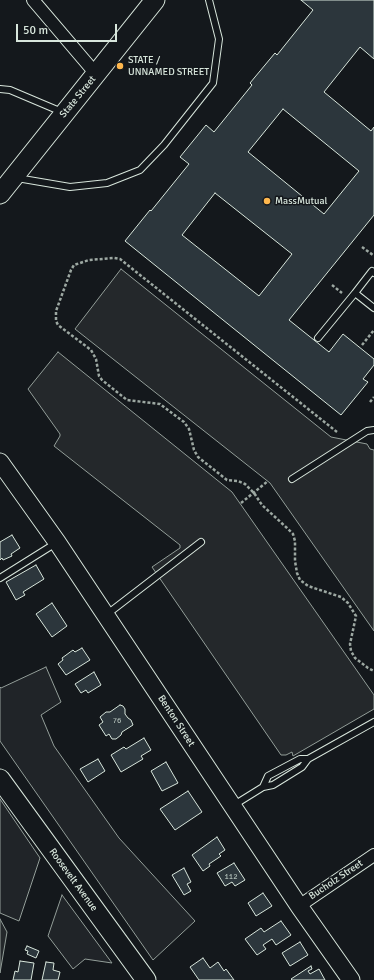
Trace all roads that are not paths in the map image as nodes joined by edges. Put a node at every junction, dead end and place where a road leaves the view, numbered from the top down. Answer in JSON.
{"nodes":[{"id":1,"x":33,"y":0,"type":"edge"},
{"id":2,"x":155,"y":0,"type":"edge"},
{"id":3,"x":209,"y":0,"type":"edge"},
{"id":4,"x":96,"y":74,"type":"junction"},
{"id":5,"x":0,"y":89,"type":"edge"},
{"id":6,"x":65,"y":113,"type":"junction"},
{"id":7,"x":13,"y":178,"type":"junction"},
{"id":8,"x":0,"y":194,"type":"edge"},
{"id":9,"x":374,"y":273,"type":"edge"},
{"id":10,"x":355,"y":293,"type":"junction"},
{"id":11,"x":374,"y":308,"type":"edge"},
{"id":12,"x":318,"y":338,"type":"dead end"},
{"id":13,"x":374,"y":430,"type":"edge"},
{"id":14,"x":0,"y":462,"type":"edge"},
{"id":15,"x":292,"y":479,"type":"dead end"},
{"id":16,"x":56,"y":542,"type":"junction"},
{"id":17,"x":201,"y":542,"type":"dead end"},
{"id":18,"x":0,"y":578,"type":"edge"},
{"id":19,"x":105,"y":616,"type":"junction"},
{"id":20,"x":374,"y":722,"type":"edge"},
{"id":21,"x":308,"y":759,"type":"junction"},
{"id":22,"x":0,"y":779,"type":"edge"},
{"id":23,"x":263,"y":787,"type":"junction"},
{"id":24,"x":232,"y":806,"type":"junction"},
{"id":25,"x":374,"y":855,"type":"edge"},
{"id":26,"x":299,"y":906,"type":"junction"},
{"id":27,"x":132,"y":972,"type":"edge"},
{"id":28,"x":146,"y":980,"type":"edge"},
{"id":29,"x":352,"y":980,"type":"edge"}],
"edges":[{"from":1,"to":4,"type":"street"},
{"from":2,"to":4,"type":"main road","name":"State Street"},
{"from":3,"to":7,"type":"lane"},
{"from":4,"to":6,"type":"main road","name":"State Street"},
{"from":5,"to":6,"type":"lane"},
{"from":6,"to":7,"type":"main road","name":"State Street"},
{"from":7,"to":8,"type":"main road","name":"State Street"},
{"from":9,"to":10,"type":"lane"},
{"from":10,"to":11,"type":"lane"},
{"from":10,"to":12,"type":"lane"},
{"from":13,"to":15,"type":"lane"},
{"from":14,"to":16,"type":"main road","name":"Benton Street"},
{"from":16,"to":18,"type":"lane"},
{"from":16,"to":19,"type":"main road","name":"Benton Street"},
{"from":17,"to":19,"type":"lane"},
{"from":19,"to":24,"type":"main road","name":"Benton Street"},
{"from":20,"to":21,"type":"lane"},
{"from":21,"to":23,"type":"lane"},
{"from":21,"to":23,"type":"lane"},
{"from":22,"to":27,"type":"main road","name":"Roosevelt Avenue"},
{"from":23,"to":24,"type":"lane"},
{"from":24,"to":26,"type":"main road","name":"Benton Street"},
{"from":25,"to":26,"type":"street","name":"Bucholz Street"},
{"from":26,"to":29,"type":"main road","name":"Benton Street"},
{"from":27,"to":28,"type":"main road","name":"Roosevelt Avenue"}]}
